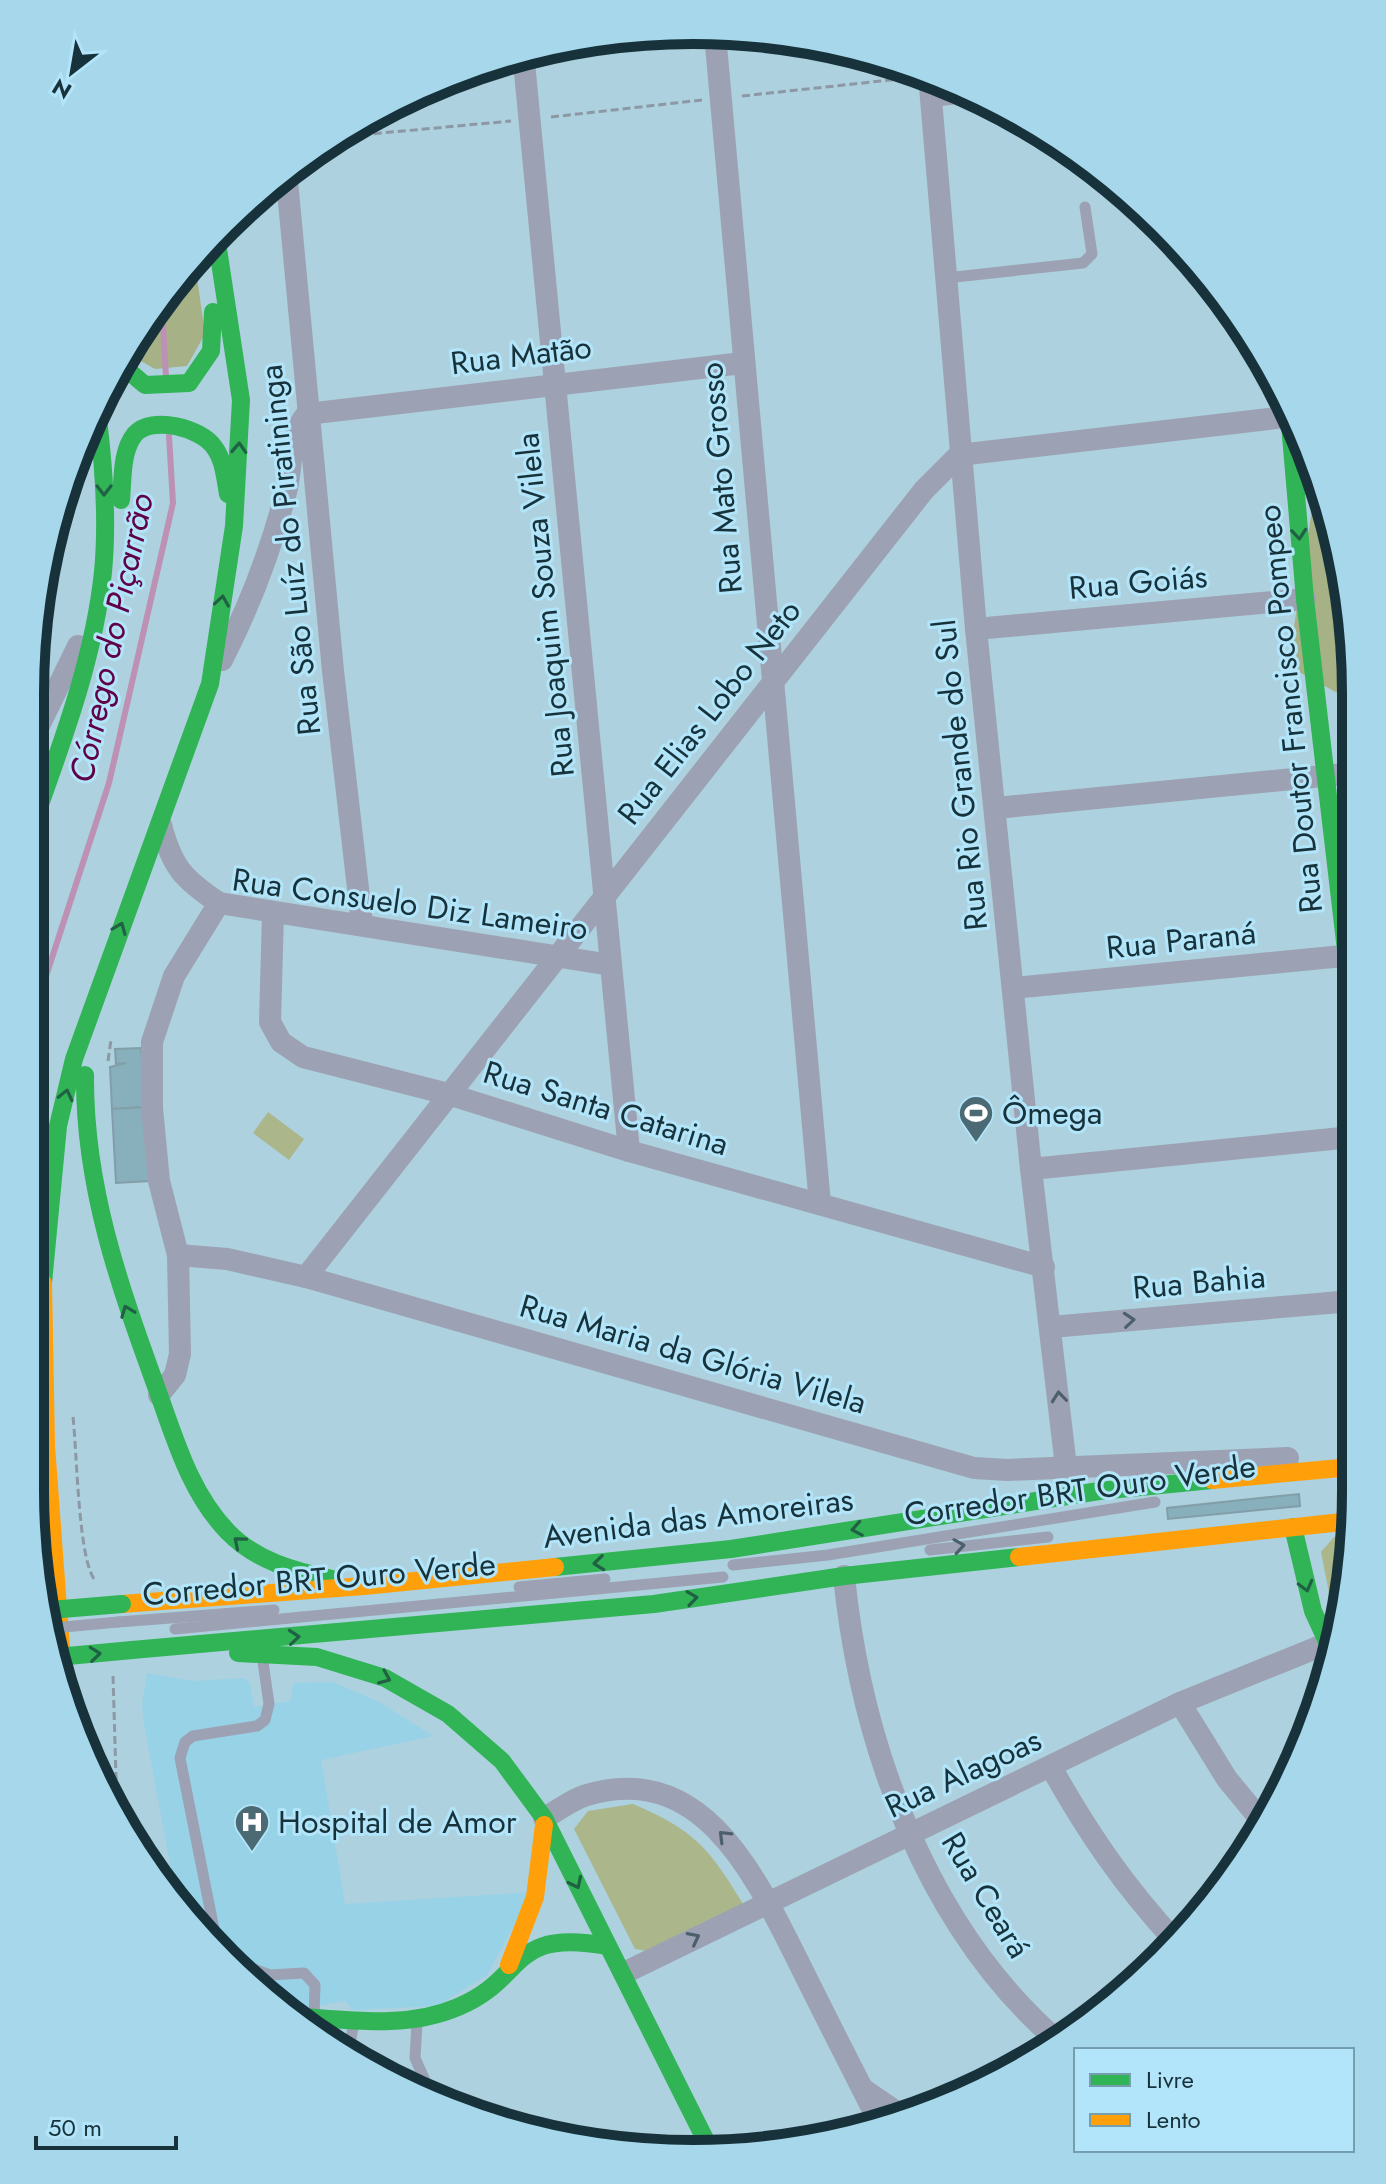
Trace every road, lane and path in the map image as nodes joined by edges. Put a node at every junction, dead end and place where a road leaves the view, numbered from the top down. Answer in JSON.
{"nodes":[{"id":1,"x":716,"y":45,"type":"edge"},
{"id":2,"x":524,"y":66,"type":"edge"},
{"id":3,"x":915,"y":83,"type":"edge"},
{"id":4,"x":931,"y":89,"type":"edge"},
{"id":5,"x":722,"y":98,"type":"junction"},
{"id":6,"x":528,"y":120,"type":"junction"},
{"id":7,"x":363,"y":135,"type":"edge"},
{"id":8,"x":287,"y":187,"type":"edge"},
{"id":9,"x":1085,"y":207,"type":"dead end"},
{"id":10,"x":218,"y":251,"type":"edge"},
{"id":11,"x":208,"y":262,"type":"edge"},
{"id":12,"x":945,"y":278,"type":"junction"},
{"id":13,"x":743,"y":363,"type":"junction"},
{"id":14,"x":129,"y":372,"type":"edge"},
{"id":15,"x":555,"y":383,"type":"junction"},
{"id":16,"x":1278,"y":413,"type":"edge"},
{"id":17,"x":307,"y":414,"type":"junction"},
{"id":18,"x":100,"y":431,"type":"edge"},
{"id":19,"x":1293,"y":444,"type":"edge"},
{"id":20,"x":959,"y":455,"type":"junction"},
{"id":21,"x":234,"y":526,"type":"junction"},
{"id":22,"x":103,"y":572,"type":"junction"},
{"id":23,"x":1305,"y":599,"type":"junction"},
{"id":24,"x":98,"y":602,"type":"junction"},
{"id":25,"x":976,"y":629,"type":"junction"},
{"id":26,"x":210,"y":684,"type":"junction"},
{"id":27,"x":772,"y":684,"type":"junction"},
{"id":28,"x":44,"y":715,"type":"edge"},
{"id":29,"x":1342,"y":774,"type":"edge"},
{"id":30,"x":1326,"y":776,"type":"junction"},
{"id":31,"x":44,"y":790,"type":"edge"},
{"id":32,"x":996,"y":808,"type":"junction"},
{"id":33,"x":161,"y":825,"type":"junction"},
{"id":34,"x":1342,"y":895,"type":"edge"},
{"id":35,"x":605,"y":897,"type":"junction"},
{"id":36,"x":219,"y":903,"type":"junction"},
{"id":37,"x":273,"y":913,"type":"junction"},
{"id":38,"x":362,"y":923,"type":"junction"},
{"id":39,"x":559,"y":955,"type":"junction"},
{"id":40,"x":1342,"y":956,"type":"edge"},
{"id":41,"x":611,"y":965,"type":"junction"},
{"id":42,"x":1014,"y":988,"type":"junction"},
{"id":43,"x":93,"y":1001,"type":"junction"},
{"id":44,"x":448,"y":1094,"type":"junction"},
{"id":45,"x":1342,"y":1138,"type":"edge"},
{"id":46,"x":629,"y":1151,"type":"junction"},
{"id":47,"x":1031,"y":1169,"type":"junction"},
{"id":48,"x":820,"y":1204,"type":"junction"},
{"id":49,"x":44,"y":1252,"type":"edge"},
{"id":50,"x":178,"y":1255,"type":"junction"},
{"id":51,"x":1044,"y":1267,"type":"junction"},
{"id":52,"x":306,"y":1277,"type":"junction"},
{"id":53,"x":1342,"y":1302,"type":"edge"},
{"id":54,"x":44,"y":1323,"type":"edge"},
{"id":55,"x":1051,"y":1327,"type":"junction"},
{"id":56,"x":159,"y":1395,"type":"junction"},
{"id":57,"x":1342,"y":1465,"type":"edge"},
{"id":58,"x":1066,"y":1467,"type":"junction"},
{"id":59,"x":1342,"y":1467,"type":"edge"},
{"id":60,"x":1175,"y":1500,"type":"dead end"},
{"id":61,"x":1342,"y":1509,"type":"edge"},
{"id":62,"x":1213,"y":1522,"type":"dead end"},
{"id":63,"x":1341,"y":1522,"type":"edge"},
{"id":64,"x":1293,"y":1527,"type":"junction"},
{"id":65,"x":1061,"y":1536,"type":"dead end"},
{"id":66,"x":844,"y":1576,"type":"junction"},
{"id":67,"x":364,"y":1586,"type":"junction"},
{"id":68,"x":55,"y":1610,"type":"edge"},
{"id":69,"x":120,"y":1613,"type":"junction"},
{"id":70,"x":58,"y":1627,"type":"edge"},
{"id":71,"x":60,"y":1634,"type":"edge"},
{"id":72,"x":1326,"y":1635,"type":"edge"},
{"id":73,"x":61,"y":1640,"type":"edge"},
{"id":74,"x":131,"y":1642,"type":"junction"},
{"id":75,"x":1323,"y":1648,"type":"edge"},
{"id":76,"x":171,"y":1649,"type":"junction"},
{"id":77,"x":262,"y":1654,"type":"junction"},
{"id":78,"x":65,"y":1655,"type":"edge"},
{"id":79,"x":1180,"y":1703,"type":"junction"},
{"id":80,"x":1051,"y":1767,"type":"junction"},
{"id":81,"x":1256,"y":1814,"type":"edge"},
{"id":82,"x":544,"y":1818,"type":"junction"},
{"id":83,"x":911,"y":1832,"type":"junction"},
{"id":84,"x":767,"y":1901,"type":"junction"},
{"id":85,"x":214,"y":1929,"type":"edge"},
{"id":86,"x":1168,"y":1933,"type":"edge"},
{"id":87,"x":607,"y":1946,"type":"junction"},
{"id":88,"x":508,"y":1967,"type":"junction"},
{"id":89,"x":255,"y":1969,"type":"edge"},
{"id":90,"x":624,"y":1973,"type":"junction"},
{"id":91,"x":314,"y":2017,"type":"joint"},
{"id":92,"x":417,"y":2019,"type":"junction"},
{"id":93,"x":355,"y":2021,"type":"junction"},
{"id":94,"x":1050,"y":2033,"type":"edge"},
{"id":95,"x":350,"y":2042,"type":"edge"},
{"id":96,"x":426,"y":2082,"type":"edge"},
{"id":97,"x":863,"y":2089,"type":"junction"},
{"id":98,"x":892,"y":2109,"type":"edge"},
{"id":99,"x":875,"y":2114,"type":"edge"},
{"id":100,"x":705,"y":2140,"type":"edge"}],
"edges":[{"from":1,"to":5,"type":"street","name":"Rua Mato Grosso"},
{"from":2,"to":6,"type":"street","name":"Rua Joaquim Souza Vilela"},
{"from":3,"to":5,"type":"path"},
{"from":4,"to":12,"type":"street","name":"Rua Rio Grande do Sul"},
{"from":5,"to":6,"type":"path"},
{"from":5,"to":13,"type":"street","name":"Rua Mato Grosso"},
{"from":6,"to":7,"type":"path"},
{"from":6,"to":15,"type":"street","name":"Rua Joaquim Souza Vilela"},
{"from":8,"to":17,"type":"street","name":"Rua São Luíz do Piratininga"},
{"from":9,"to":12,"type":"lane"},
{"from":21,"to":10,"type":"main road","one_way":true},
{"from":11,"to":14,"type":"main road"},
{"from":12,"to":20,"type":"street","name":"Rua Rio Grande do Sul"},
{"from":13,"to":15,"type":"street","name":"Rua Matão"},
{"from":13,"to":27,"type":"street","name":"Rua Mato Grosso"},
{"from":15,"to":17,"type":"street","name":"Rua Matão"},
{"from":15,"to":35,"type":"street","name":"Rua Joaquim Souza Vilela"},
{"from":16,"to":20,"type":"street"},
{"from":17,"to":26,"type":"street"},
{"from":17,"to":38,"type":"street","name":"Rua São Luíz do Piratininga"},
{"from":18,"to":22,"type":"main road","one_way":true},
{"from":19,"to":23,"type":"main road","name":"Rua Doutor Francisco Pompeo","one_way":true},
{"from":20,"to":25,"type":"street","name":"Rua Rio Grande do Sul"},
{"from":20,"to":27,"type":"street","name":"Rua Elias Lobo Neto"},
{"from":21,"to":22,"type":"main road"},
{"from":26,"to":21,"type":"main road","one_way":true},
{"from":22,"to":24,"type":"main road"},
{"from":23,"to":25,"type":"street","name":"Rua Goiás"},
{"from":23,"to":30,"type":"main road","name":"Rua Doutor Francisco Pompeo"},
{"from":24,"to":28,"type":"street"},
{"from":24,"to":31,"type":"main road"},
{"from":25,"to":32,"type":"street","name":"Rua Rio Grande do Sul"},
{"from":26,"to":33,"type":"main road"},
{"from":27,"to":35,"type":"street","name":"Rua Elias Lobo Neto"},
{"from":27,"to":48,"type":"street","name":"Rua Mato Grosso"},
{"from":29,"to":30,"type":"street"},
{"from":30,"to":32,"type":"street"},
{"from":30,"to":34,"type":"main road","name":"Rua Doutor Francisco Pompeo"},
{"from":32,"to":42,"type":"street","name":"Rua Rio Grande do Sul"},
{"from":33,"to":36,"type":"street"},
{"from":43,"to":33,"type":"main road","one_way":true},
{"from":35,"to":39,"type":"street","name":"Rua Elias Lobo Neto"},
{"from":35,"to":41,"type":"street","name":"Rua Joaquim Souza Vilela"},
{"from":36,"to":37,"type":"street","name":"Rua Consuelo Diz Lameiro"},
{"from":36,"to":50,"type":"street","name":"Rua Consuelo Diz Lameiro"},
{"from":37,"to":38,"type":"street","name":"Rua Consuelo Diz Lameiro"},
{"from":37,"to":44,"type":"street","name":"Rua Santa Catarina"},
{"from":38,"to":39,"type":"street","name":"Rua Consuelo Diz Lameiro"},
{"from":39,"to":41,"type":"street","name":"Rua Consuelo Diz Lameiro"},
{"from":39,"to":44,"type":"street","name":"Rua Elias Lobo Neto"},
{"from":40,"to":42,"type":"street","name":"Rua Paraná"},
{"from":41,"to":46,"type":"street","name":"Rua Joaquim Souza Vilela"},
{"from":42,"to":47,"type":"street","name":"Rua Rio Grande do Sul"},
{"from":49,"to":43,"type":"main road","one_way":true},
{"from":56,"to":43,"type":"main road","one_way":true},
{"from":44,"to":46,"type":"street","name":"Rua Santa Catarina"},
{"from":44,"to":52,"type":"street","name":"Rua Elias Lobo Neto"},
{"from":45,"to":47,"type":"street"},
{"from":46,"to":48,"type":"street","name":"Rua Santa Catarina"},
{"from":47,"to":51,"type":"street","name":"Rua Rio Grande do Sul"},
{"from":48,"to":51,"type":"street","name":"Rua Santa Catarina"},
{"from":50,"to":52,"type":"street"},
{"from":50,"to":56,"type":"street","name":"Rua Consuelo Diz Lameiro"},
{"from":51,"to":55,"type":"street","name":"Rua Rio Grande do Sul"},
{"from":52,"to":58,"type":"street","name":"Rua Maria da Glória Vilela"},
{"from":55,"to":53,"type":"street","name":"Rua Bahia","one_way":true},
{"from":71,"to":54,"type":"main road","one_way":true},
{"from":58,"to":55,"type":"street","name":"Rua Rio Grande do Sul","one_way":true},
{"from":67,"to":56,"type":"main road","one_way":true},
{"from":57,"to":58,"type":"street","name":"Rua Maria da Glória Vilela"},
{"from":59,"to":67,"type":"main road","name":"Avenida das Amoreiras","one_way":true},
{"from":60,"to":69,"type":"lane","name":"Corredor BRT Ouro Verde"},
{"from":61,"to":62,"type":"lane","name":"Corredor BRT Ouro Verde"},
{"from":63,"to":64,"type":"main road"},
{"from":64,"to":66,"type":"main road"},
{"from":64,"to":72,"type":"main road","one_way":true},
{"from":74,"to":65,"type":"lane","name":"Corredor BRT Ouro Verde","one_way":true},
{"from":76,"to":66,"type":"main road","one_way":true},
{"from":66,"to":83,"type":"street","name":"Rua Ceará"},
{"from":67,"to":69,"type":"main road","name":"Avenida das Amoreiras"},
{"from":68,"to":69,"type":"main road","name":"Avenida das Amoreiras","bridge":true},
{"from":69,"to":70,"type":"lane","name":"Corredor BRT Ouro Verde","bridge":true},
{"from":73,"to":74,"type":"lane","name":"Corredor BRT Ouro Verde"},
{"from":74,"to":76,"type":"main road"},
{"from":78,"to":74,"type":"main road","one_way":true,"bridge":true},
{"from":75,"to":79,"type":"street","name":"Rua Alagoas"},
{"from":76,"to":77,"type":"main road"},
{"from":77,"to":82,"type":"main road","one_way":true},
{"from":77,"to":85,"type":"lane"},
{"from":79,"to":80,"type":"street","name":"Rua Alagoas"},
{"from":79,"to":81,"type":"street"},
{"from":80,"to":83,"type":"street","name":"Rua Alagoas"},
{"from":80,"to":86,"type":"street"},
{"from":84,"to":82,"type":"street","one_way":true},
{"from":82,"to":87,"type":"main road","one_way":true},
{"from":82,"to":88,"type":"main road"},
{"from":83,"to":84,"type":"street","name":"Rua Alagoas"},
{"from":83,"to":94,"type":"street","name":"Rua Ceará"},
{"from":90,"to":84,"type":"street","name":"Rua Alagoas","one_way":true},
{"from":84,"to":97,"type":"street"},
{"from":87,"to":88,"type":"main road"},
{"from":87,"to":90,"type":"main road"},
{"from":88,"to":92,"type":"main road"},
{"from":89,"to":91,"type":"lane"},
{"from":90,"to":100,"type":"main road"},
{"from":91,"to":93,"type":"main road"},
{"from":92,"to":93,"type":"main road"},
{"from":92,"to":96,"type":"lane"},
{"from":93,"to":95,"type":"lane"},
{"from":97,"to":98,"type":"street"},
{"from":97,"to":99,"type":"street"}]}
